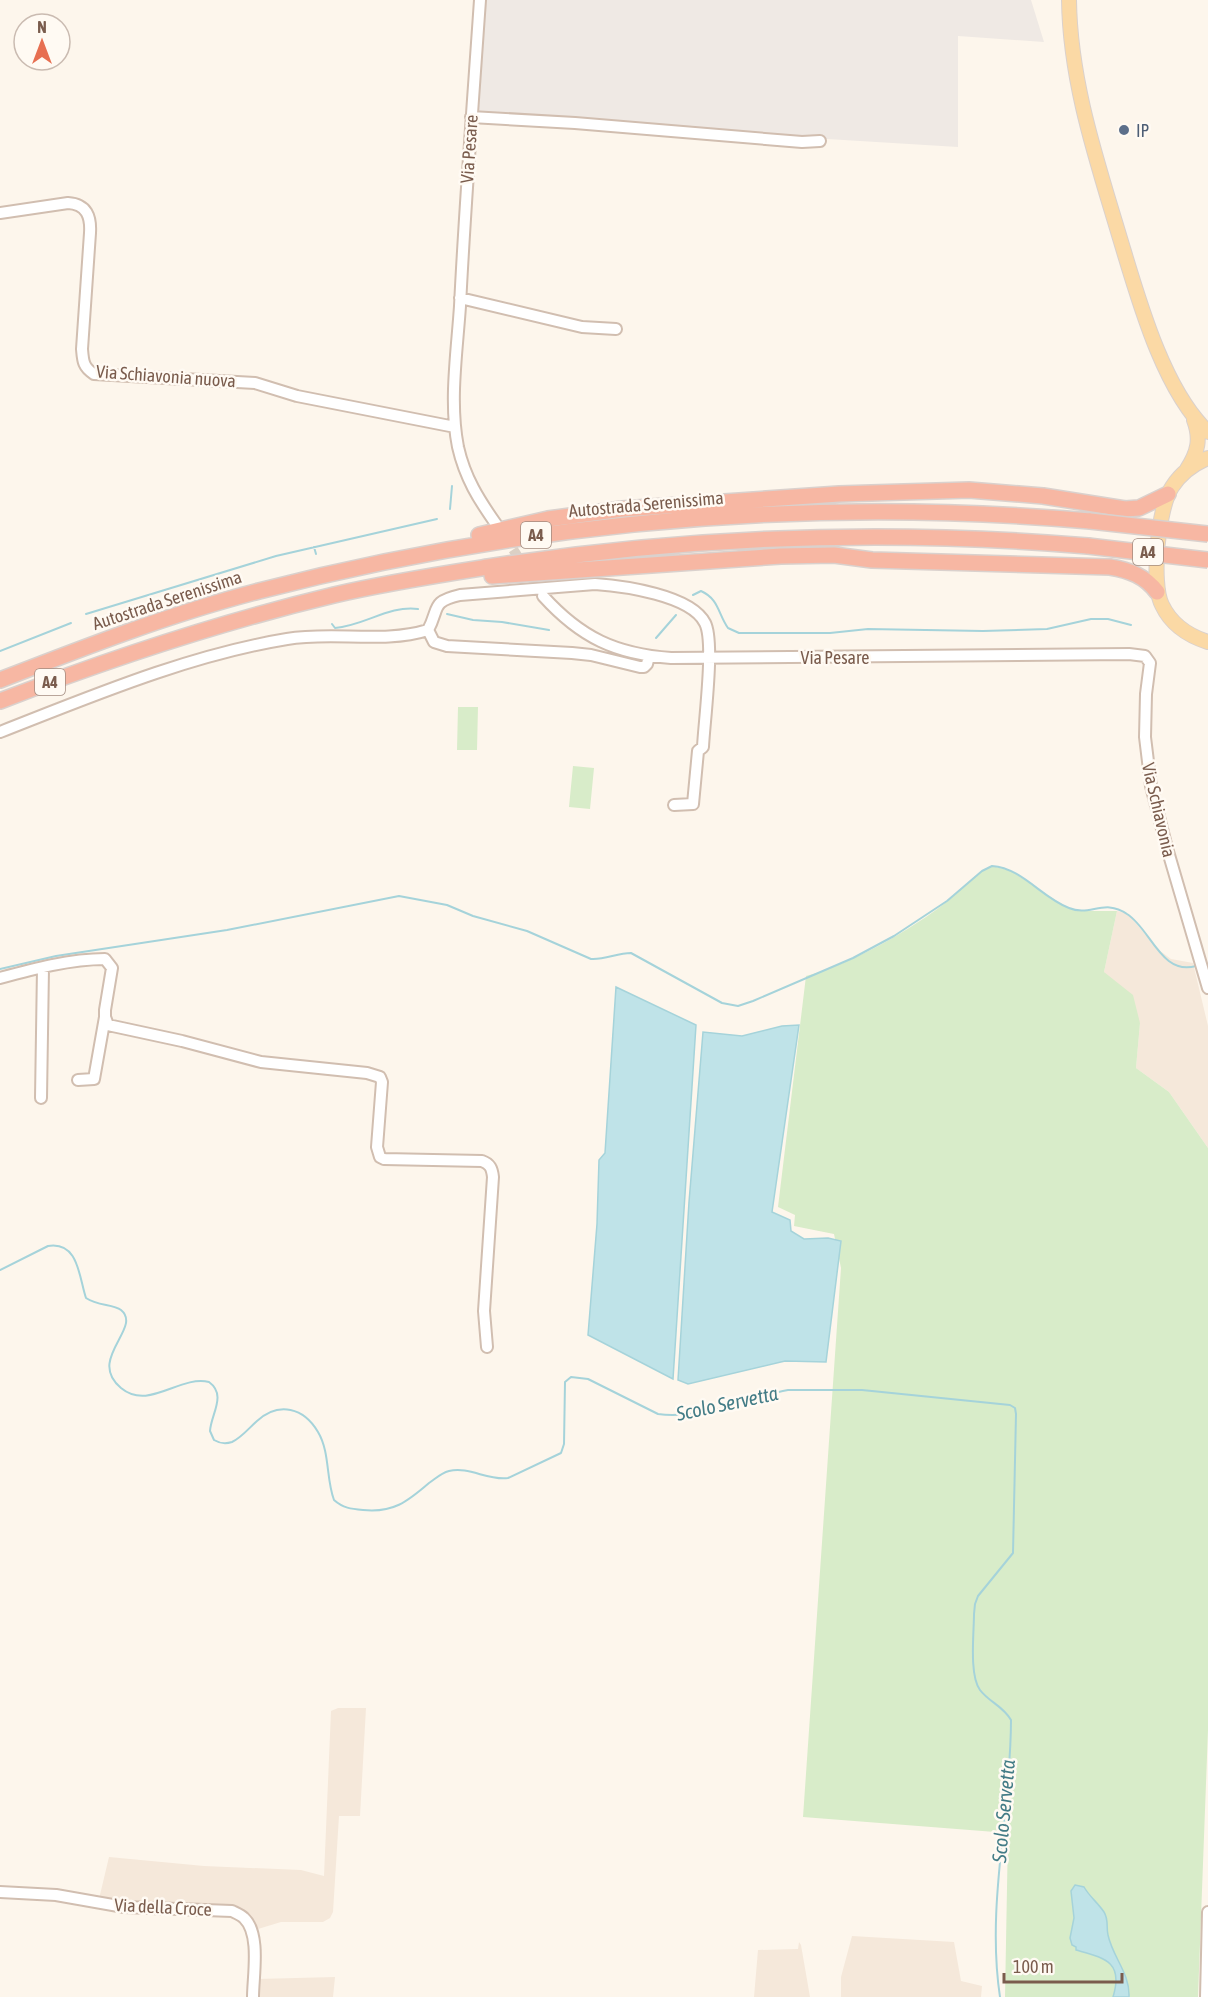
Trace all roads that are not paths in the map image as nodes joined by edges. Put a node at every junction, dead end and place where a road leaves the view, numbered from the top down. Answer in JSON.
{"nodes":[{"id":1,"x":480,"y":0,"type":"edge"},
{"id":2,"x":1070,"y":0,"type":"edge"},
{"id":3,"x":471,"y":117,"type":"junction"},
{"id":4,"x":820,"y":141,"type":"dead end"},
{"id":5,"x":0,"y":213,"type":"edge"},
{"id":6,"x":460,"y":298,"type":"junction"},
{"id":7,"x":616,"y":329,"type":"dead end"},
{"id":8,"x":1191,"y":412,"type":"junction"},
{"id":9,"x":455,"y":427,"type":"junction"},
{"id":10,"x":1208,"y":432,"type":"edge"},
{"id":11,"x":1208,"y":458,"type":"edge"},
{"id":12,"x":1187,"y":470,"type":"junction"},
{"id":13,"x":1168,"y":494,"type":"junction"},
{"id":14,"x":496,"y":524,"type":"dead end"},
{"id":15,"x":1208,"y":534,"type":"edge"},
{"id":16,"x":1208,"y":560,"type":"edge"},
{"id":17,"x":342,"y":571,"type":"junction"},
{"id":18,"x":379,"y":586,"type":"junction"},
{"id":19,"x":1157,"y":592,"type":"junction"},
{"id":20,"x":543,"y":596,"type":"tunnel mouth"},
{"id":21,"x":428,"y":630,"type":"junction"},
{"id":22,"x":1208,"y":642,"type":"edge"},
{"id":23,"x":649,"y":656,"type":"junction"},
{"id":24,"x":1145,"y":656,"type":"joint"},
{"id":25,"x":709,"y":657,"type":"junction"},
{"id":26,"x":0,"y":680,"type":"edge"},
{"id":27,"x":0,"y":701,"type":"edge"},
{"id":28,"x":0,"y":732,"type":"edge"},
{"id":29,"x":674,"y":805,"type":"dead end"},
{"id":30,"x":43,"y":968,"type":"junction"},
{"id":31,"x":0,"y":978,"type":"edge"},
{"id":32,"x":1208,"y":988,"type":"edge"},
{"id":33,"x":105,"y":1017,"type":"junction"},
{"id":34,"x":78,"y":1080,"type":"dead end"},
{"id":35,"x":41,"y":1098,"type":"dead end"},
{"id":36,"x":487,"y":1347,"type":"dead end"},
{"id":37,"x":0,"y":1892,"type":"edge"},
{"id":38,"x":1208,"y":1912,"type":"edge"},
{"id":39,"x":253,"y":1997,"type":"edge"},
{"id":40,"x":1206,"y":1997,"type":"edge"}],
"edges":[{"from":1,"to":3,"type":"street","name":"Via Pesare"},
{"from":2,"to":8,"type":"main road"},
{"from":3,"to":4,"type":"street"},
{"from":3,"to":6,"type":"street","name":"Via Pesare"},
{"from":5,"to":9,"type":"street","name":"Via Schiavonia nuova"},
{"from":6,"to":7,"type":"street"},
{"from":6,"to":9,"type":"street","name":"Via Pesare"},
{"from":8,"to":10,"type":"main road"},
{"from":8,"to":12,"type":"main road"},
{"from":9,"to":14,"type":"street","name":"Via Pesare"},
{"from":11,"to":12,"type":"main road"},
{"from":12,"to":13,"type":"main road"},
{"from":13,"to":17,"type":"highway"},
{"from":13,"to":19,"type":"main road"},
{"from":15,"to":17,"type":"highway","name":"Autostrada Serenissima","number":"A4","bridge":true},
{"from":16,"to":18,"type":"highway","number":"A4","bridge":true},
{"from":17,"to":26,"type":"highway","name":"Autostrada Serenissima","number":"A4"},
{"from":18,"to":19,"type":"highway"},
{"from":18,"to":27,"type":"highway","number":"A4"},
{"from":19,"to":22,"type":"main road"},
{"from":20,"to":23,"type":"street","name":"Via Pesare"},
{"from":21,"to":23,"type":"street"},
{"from":21,"to":25,"type":"street"},
{"from":21,"to":28,"type":"street"},
{"from":23,"to":25,"type":"street","name":"Via Pesare"},
{"from":24,"to":25,"type":"street","name":"Via Pesare"},
{"from":24,"to":32,"type":"street","name":"Via Schiavonia"},
{"from":25,"to":29,"type":"street"},
{"from":30,"to":31,"type":"street"},
{"from":30,"to":33,"type":"street"},
{"from":30,"to":35,"type":"street"},
{"from":33,"to":34,"type":"street"},
{"from":33,"to":36,"type":"street"},
{"from":37,"to":39,"type":"street","name":"Via della Croce"},
{"from":38,"to":40,"type":"street"}]}
